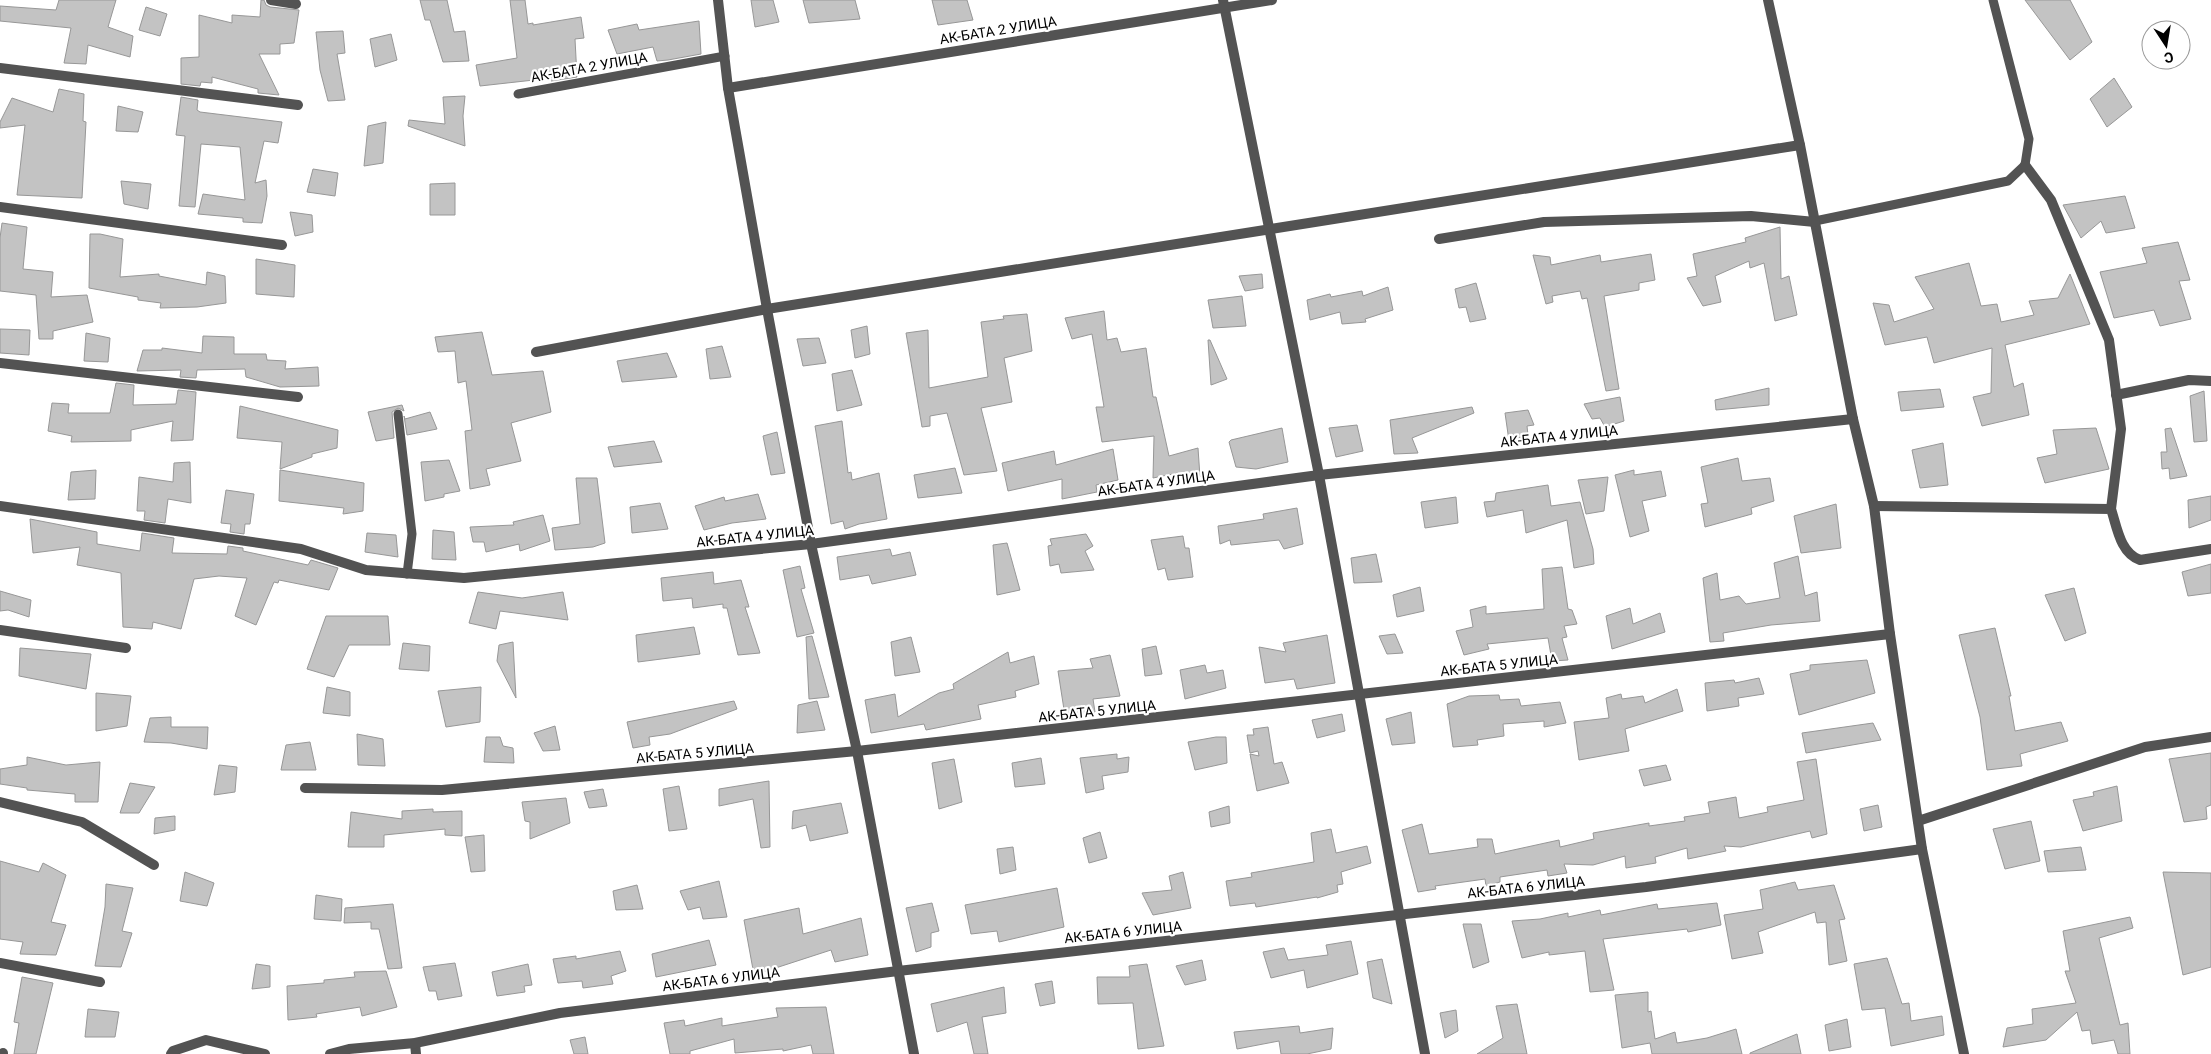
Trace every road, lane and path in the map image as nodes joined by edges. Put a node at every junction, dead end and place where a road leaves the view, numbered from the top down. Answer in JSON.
{"nodes":[{"id":1,"x":271,"y":0,"type":"edge"},
{"id":2,"x":718,"y":0,"type":"edge"},
{"id":3,"x":1272,"y":0,"type":"edge"},
{"id":4,"x":1768,"y":0,"type":"edge"},
{"id":5,"x":1993,"y":0,"type":"edge"},
{"id":6,"x":296,"y":4,"type":"dead end"},
{"id":7,"x":1224,"y":4,"type":"edge"},
{"id":8,"x":725,"y":56,"type":"junction"},
{"id":9,"x":0,"y":68,"type":"edge"},
{"id":10,"x":728,"y":88,"type":"junction"},
{"id":11,"x":518,"y":94,"type":"dead end"},
{"id":12,"x":298,"y":105,"type":"dead end"},
{"id":13,"x":1800,"y":145,"type":"junction"},
{"id":14,"x":2025,"y":165,"type":"junction"},
{"id":15,"x":0,"y":207,"type":"edge"},
{"id":16,"x":1815,"y":222,"type":"junction"},
{"id":17,"x":1270,"y":228,"type":"junction"},
{"id":18,"x":1439,"y":239,"type":"dead end"},
{"id":19,"x":282,"y":245,"type":"dead end"},
{"id":20,"x":767,"y":310,"type":"junction"},
{"id":21,"x":536,"y":352,"type":"dead end"},
{"id":22,"x":0,"y":363,"type":"edge"},
{"id":23,"x":2211,"y":382,"type":"edge"},
{"id":24,"x":2116,"y":395,"type":"junction"},
{"id":25,"x":298,"y":397,"type":"dead end"},
{"id":26,"x":398,"y":414,"type":"dead end"},
{"id":27,"x":1853,"y":419,"type":"junction"},
{"id":28,"x":1319,"y":475,"type":"junction"},
{"id":29,"x":0,"y":506,"type":"edge"},
{"id":30,"x":1874,"y":506,"type":"junction"},
{"id":31,"x":2111,"y":509,"type":"junction"},
{"id":32,"x":811,"y":544,"type":"junction"},
{"id":33,"x":2211,"y":549,"type":"edge"},
{"id":34,"x":407,"y":574,"type":"junction"},
{"id":35,"x":0,"y":630,"type":"edge"},
{"id":36,"x":1890,"y":634,"type":"junction"},
{"id":37,"x":126,"y":648,"type":"dead end"},
{"id":38,"x":1360,"y":695,"type":"junction"},
{"id":39,"x":2211,"y":737,"type":"edge"},
{"id":40,"x":857,"y":752,"type":"junction"},
{"id":41,"x":305,"y":788,"type":"dead end"},
{"id":42,"x":0,"y":802,"type":"edge"},
{"id":43,"x":1918,"y":820,"type":"junction"},
{"id":44,"x":1922,"y":849,"type":"junction"},
{"id":45,"x":154,"y":865,"type":"dead end"},
{"id":46,"x":1398,"y":915,"type":"junction"},
{"id":47,"x":0,"y":963,"type":"edge"},
{"id":48,"x":898,"y":971,"type":"junction"},
{"id":49,"x":100,"y":982,"type":"dead end"},
{"id":50,"x":415,"y":1043,"type":"junction"},
{"id":51,"x":170,"y":1054,"type":"edge"},
{"id":52,"x":265,"y":1054,"type":"edge"},
{"id":53,"x":330,"y":1054,"type":"edge"},
{"id":54,"x":416,"y":1054,"type":"edge"},
{"id":55,"x":914,"y":1054,"type":"edge"},
{"id":56,"x":1424,"y":1054,"type":"edge"},
{"id":57,"x":1964,"y":1054,"type":"edge"}],
"edges":[{"from":1,"to":6,"type":"street"},
{"from":2,"to":8,"type":"street"},
{"from":3,"to":7,"type":"street","name":"АК-БАТА 2 УЛИЦА"},
{"from":4,"to":13,"type":"street"},
{"from":5,"to":14,"type":"lane"},
{"from":7,"to":10,"type":"street","name":"АК-БАТА 2 УЛИЦА"},
{"from":7,"to":17,"type":"street"},
{"from":8,"to":10,"type":"street"},
{"from":8,"to":11,"type":"lane","name":"АК-БАТА 2 УЛИЦА"},
{"from":9,"to":12,"type":"street"},
{"from":10,"to":20,"type":"street"},
{"from":13,"to":16,"type":"street"},
{"from":13,"to":17,"type":"street"},
{"from":14,"to":16,"type":"lane"},
{"from":14,"to":24,"type":"street"},
{"from":15,"to":19,"type":"street"},
{"from":16,"to":18,"type":"street"},
{"from":16,"to":27,"type":"street"},
{"from":17,"to":20,"type":"street"},
{"from":17,"to":28,"type":"street"},
{"from":20,"to":21,"type":"street"},
{"from":20,"to":32,"type":"street"},
{"from":22,"to":25,"type":"street"},
{"from":23,"to":24,"type":"street"},
{"from":24,"to":31,"type":"street"},
{"from":26,"to":34,"type":"lane"},
{"from":27,"to":28,"type":"street","name":"АК-БАТА 4 УЛИЦА"},
{"from":27,"to":30,"type":"street"},
{"from":28,"to":32,"type":"street","name":"АК-БАТА 4 УЛИЦА"},
{"from":28,"to":38,"type":"street"},
{"from":29,"to":34,"type":"street","name":"АК-БАТА 4 УЛИЦА"},
{"from":30,"to":31,"type":"street"},
{"from":30,"to":36,"type":"street"},
{"from":31,"to":33,"type":"street"},
{"from":32,"to":34,"type":"street","name":"АК-БАТА 4 УЛИЦА"},
{"from":32,"to":40,"type":"street"},
{"from":35,"to":37,"type":"street"},
{"from":36,"to":38,"type":"street","name":"АК-БАТА 5 УЛИЦА"},
{"from":36,"to":43,"type":"street"},
{"from":38,"to":40,"type":"street","name":"АК-БАТА 5 УЛИЦА"},
{"from":38,"to":46,"type":"street"},
{"from":39,"to":43,"type":"street"},
{"from":40,"to":41,"type":"street","name":"АК-БАТА 5 УЛИЦА"},
{"from":40,"to":48,"type":"street"},
{"from":42,"to":45,"type":"street"},
{"from":43,"to":44,"type":"street"},
{"from":44,"to":46,"type":"street","name":"АК-БАТА 6 УЛИЦА"},
{"from":44,"to":57,"type":"street"},
{"from":46,"to":48,"type":"street","name":"АК-БАТА 6 УЛИЦА"},
{"from":46,"to":56,"type":"street"},
{"from":47,"to":49,"type":"street"},
{"from":48,"to":50,"type":"street","name":"АК-БАТА 6 УЛИЦА"},
{"from":48,"to":55,"type":"street"},
{"from":50,"to":53,"type":"street","name":"АК-БАТА 6 УЛИЦА"},
{"from":50,"to":54,"type":"street"},
{"from":51,"to":52,"type":"street"}]}
